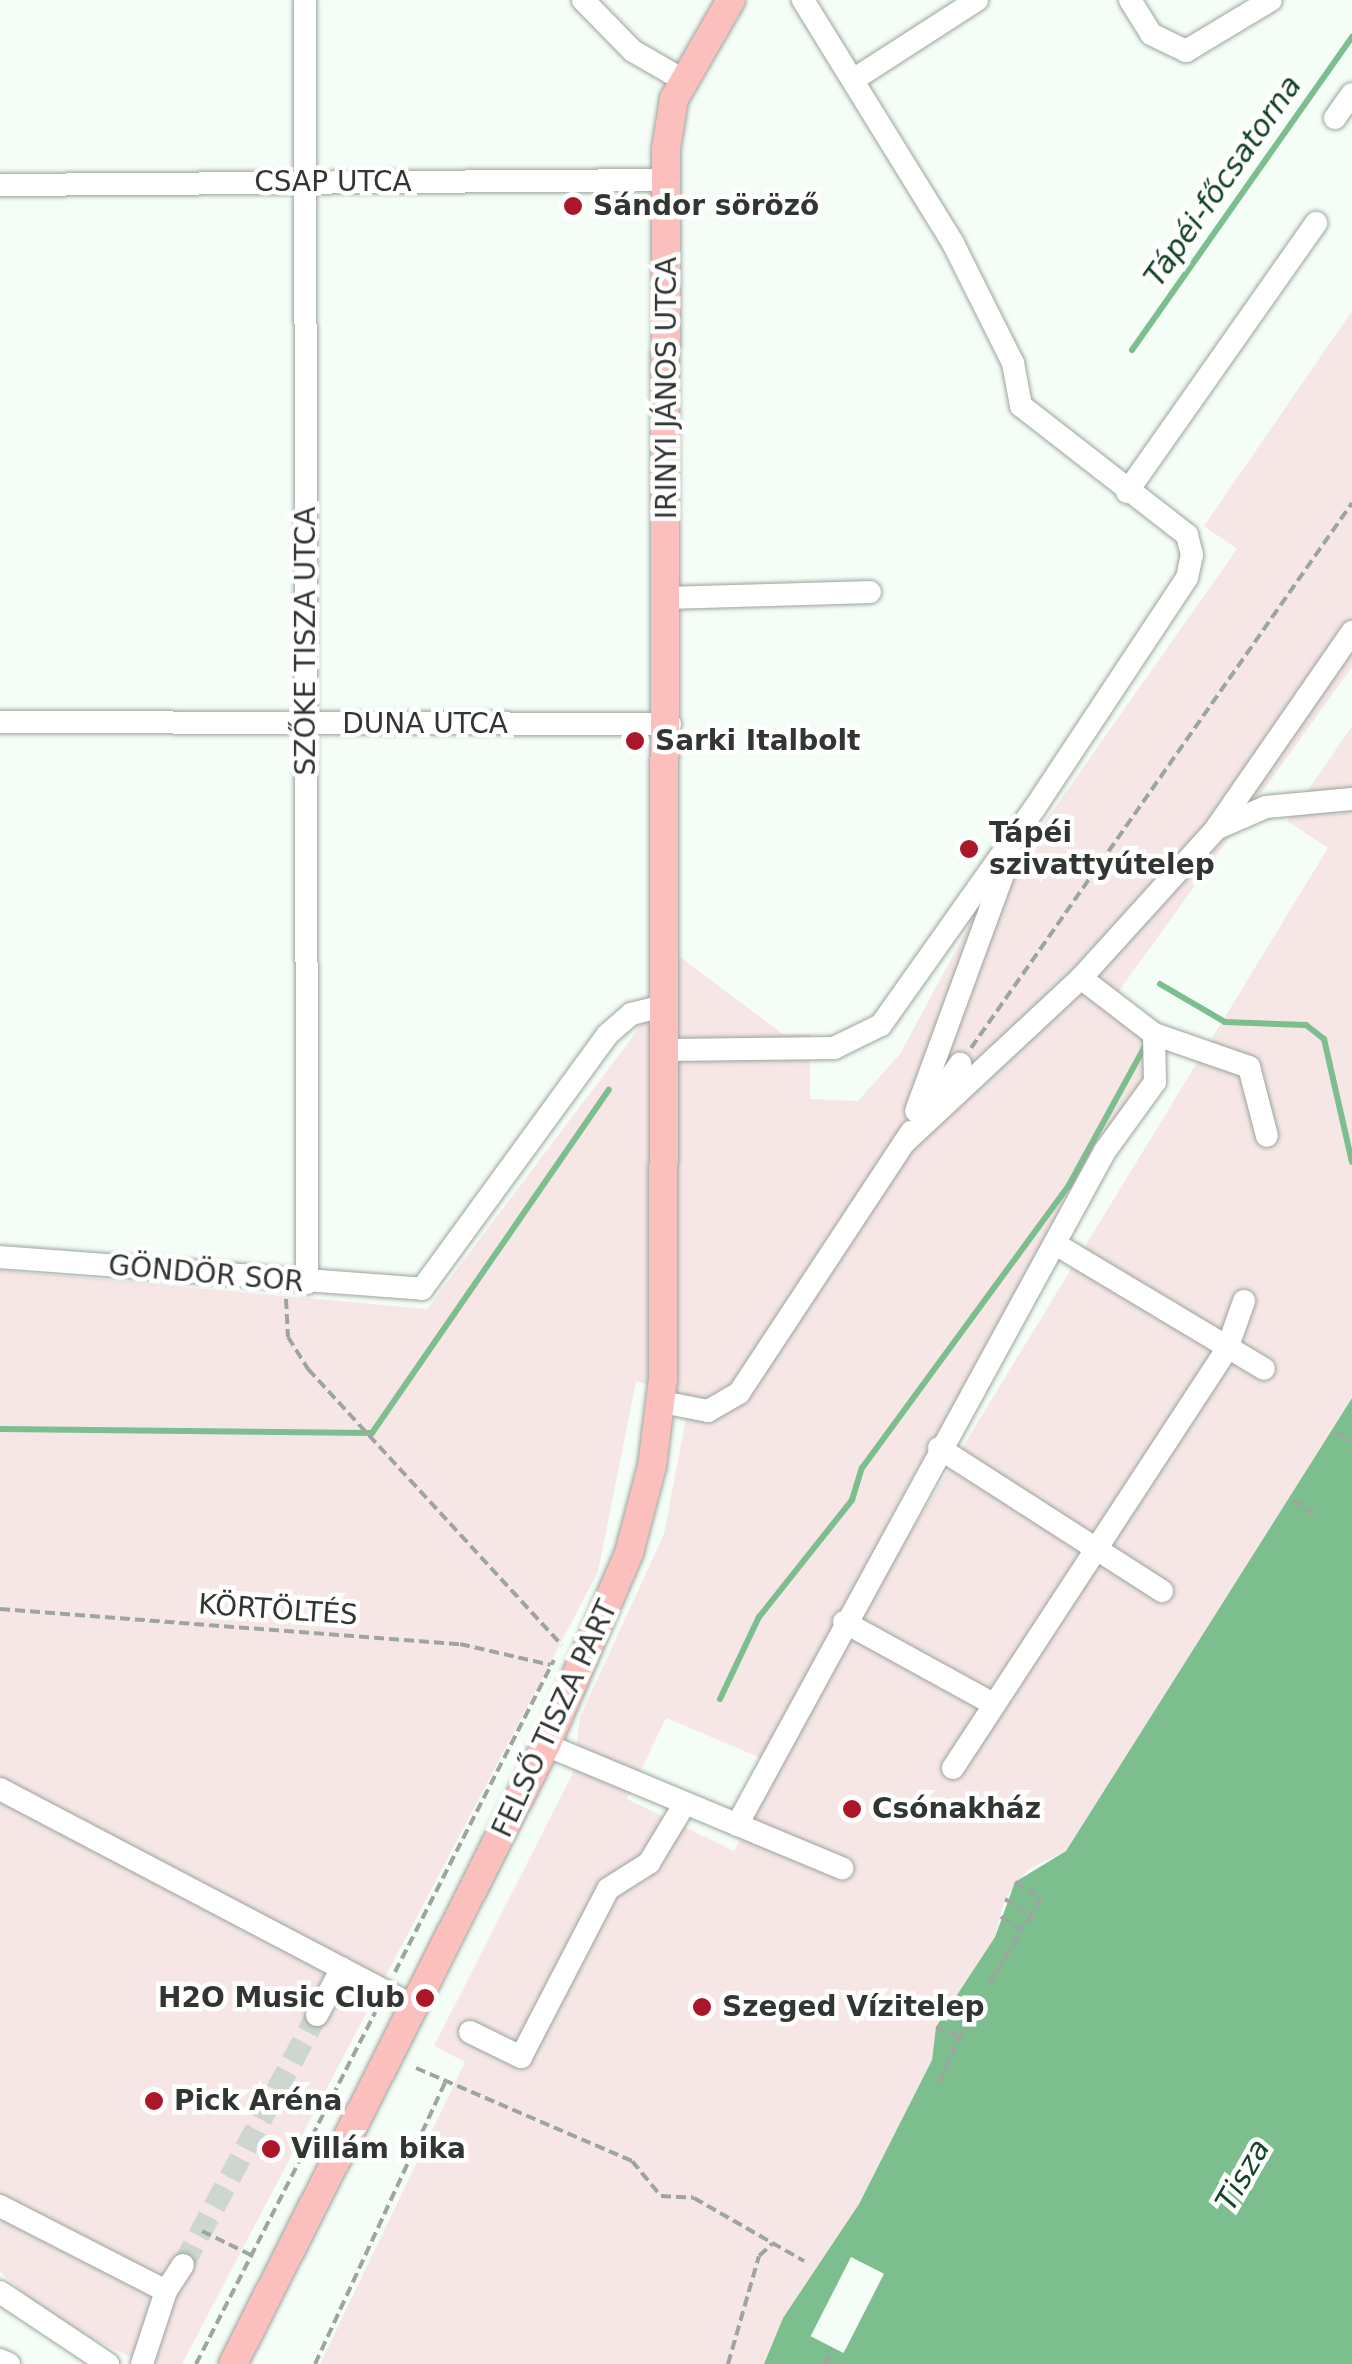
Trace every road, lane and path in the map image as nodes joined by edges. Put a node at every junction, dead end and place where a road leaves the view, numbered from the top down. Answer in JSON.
{"nodes":[{"id":1,"x":305,"y":0,"type":"edge"},
{"id":2,"x":583,"y":0,"type":"edge"},
{"id":3,"x":731,"y":0,"type":"edge"},
{"id":4,"x":803,"y":0,"type":"edge"},
{"id":5,"x":977,"y":0,"type":"edge"},
{"id":6,"x":1130,"y":0,"type":"edge"},
{"id":7,"x":1271,"y":0,"type":"edge"},
{"id":8,"x":856,"y":78,"type":"junction"},
{"id":9,"x":683,"y":80,"type":"junction"},
{"id":10,"x":1352,"y":94,"type":"edge"},
{"id":11,"x":1335,"y":118,"type":"dead end"},
{"id":12,"x":666,"y":180,"type":"junction"},
{"id":13,"x":306,"y":182,"type":"junction"},
{"id":14,"x":0,"y":185,"type":"edge"},
{"id":15,"x":1316,"y":223,"type":"dead end"},
{"id":16,"x":1127,"y":492,"type":"junction"},
{"id":17,"x":1352,"y":503,"type":"edge"},
{"id":18,"x":870,"y":592,"type":"dead end"},
{"id":19,"x":669,"y":598,"type":"junction"},
{"id":20,"x":1352,"y":632,"type":"edge"},
{"id":21,"x":0,"y":722,"type":"edge"},
{"id":22,"x":306,"y":724,"type":"junction"},
{"id":23,"x":670,"y":724,"type":"junction"},
{"id":24,"x":1352,"y":799,"type":"edge"},
{"id":25,"x":1019,"y":830,"type":"junction"},
{"id":26,"x":1215,"y":830,"type":"junction"},
{"id":27,"x":1081,"y":978,"type":"junction"},
{"id":28,"x":667,"y":1011,"type":"junction"},
{"id":29,"x":1154,"y":1034,"type":"junction"},
{"id":30,"x":667,"y":1050,"type":"junction"},
{"id":31,"x":960,"y":1064,"type":"joint"},
{"id":32,"x":1267,"y":1136,"type":"dead end"},
{"id":33,"x":904,"y":1143,"type":"junction"},
{"id":34,"x":1057,"y":1245,"type":"junction"},
{"id":35,"x":0,"y":1257,"type":"edge"},
{"id":36,"x":296,"y":1282,"type":"junction"},
{"id":37,"x":1244,"y":1301,"type":"dead end"},
{"id":38,"x":1227,"y":1349,"type":"junction"},
{"id":39,"x":1264,"y":1369,"type":"dead end"},
{"id":40,"x":662,"y":1402,"type":"junction"},
{"id":41,"x":1335,"y":1432,"type":"dead end"},
{"id":42,"x":1352,"y":1440,"type":"edge"},
{"id":43,"x":938,"y":1448,"type":"junction"},
{"id":44,"x":1293,"y":1500,"type":"dead end"},
{"id":45,"x":1313,"y":1512,"type":"dead end"},
{"id":46,"x":1091,"y":1552,"type":"junction"},
{"id":47,"x":1162,"y":1590,"type":"dead end"},
{"id":48,"x":0,"y":1608,"type":"edge"},
{"id":49,"x":844,"y":1622,"type":"junction"},
{"id":50,"x":574,"y":1630,"type":"dead end"},
{"id":51,"x":562,"y":1644,"type":"junction"},
{"id":52,"x":552,"y":1665,"type":"junction"},
{"id":53,"x":993,"y":1704,"type":"junction"},
{"id":54,"x":546,"y":1745,"type":"junction"},
{"id":55,"x":953,"y":1768,"type":"dead end"},
{"id":56,"x":0,"y":1789,"type":"edge"},
{"id":57,"x":684,"y":1805,"type":"junction"},
{"id":58,"x":737,"y":1825,"type":"junction"},
{"id":59,"x":842,"y":1868,"type":"dead end"},
{"id":60,"x":1015,"y":1882,"type":"dead end"},
{"id":61,"x":1005,"y":1900,"type":"dead end"},
{"id":62,"x":1031,"y":1916,"type":"junction"},
{"id":63,"x":1000,"y":1917,"type":"dead end"},
{"id":64,"x":1022,"y":1930,"type":"junction"},
{"id":65,"x":342,"y":1968,"type":"junction"},
{"id":66,"x":989,"y":1984,"type":"dead end"},
{"id":67,"x":386,"y":1990,"type":"junction"},
{"id":68,"x":416,"y":2006,"type":"junction"},
{"id":69,"x":973,"y":2006,"type":"dead end"},
{"id":70,"x":317,"y":2015,"type":"tunnel mouth"},
{"id":71,"x":936,"y":2027,"type":"dead end"},
{"id":72,"x":470,"y":2032,"type":"dead end"},
{"id":73,"x":960,"y":2037,"type":"junction"},
{"id":74,"x":416,"y":2068,"type":"dead end"},
{"id":75,"x":446,"y":2083,"type":"junction"},
{"id":76,"x":939,"y":2083,"type":"dead end"},
{"id":77,"x":0,"y":2206,"type":"edge"},
{"id":78,"x":202,"y":2230,"type":"dead end"},
{"id":79,"x":772,"y":2244,"type":"junction"},
{"id":80,"x":251,"y":2256,"type":"junction"},
{"id":81,"x":804,"y":2261,"type":"dead end"},
{"id":82,"x":184,"y":2266,"type":"tunnel mouth"},
{"id":83,"x":166,"y":2291,"type":"junction"},
{"id":84,"x":0,"y":2292,"type":"edge"},
{"id":85,"x":832,"y":2348,"type":"dead end"},
{"id":86,"x":0,"y":2360,"type":"edge"},
{"id":87,"x":9,"y":2364,"type":"edge"},
{"id":88,"x":108,"y":2364,"type":"edge"},
{"id":89,"x":142,"y":2364,"type":"edge"},
{"id":90,"x":196,"y":2364,"type":"edge"},
{"id":91,"x":233,"y":2364,"type":"edge"},
{"id":92,"x":315,"y":2364,"type":"edge"},
{"id":93,"x":728,"y":2364,"type":"edge"},
{"id":94,"x":824,"y":2364,"type":"edge"}],
"edges":[{"from":1,"to":13,"type":"street","name":"SZŐKE TISZA UTCA"},
{"from":2,"to":9,"type":"street"},
{"from":3,"to":9,"type":"main road","name":"IRINYI JÁNOS UTCA"},
{"from":4,"to":8,"type":"street"},
{"from":5,"to":8,"type":"street"},
{"from":6,"to":7,"type":"street"},
{"from":8,"to":16,"type":"street"},
{"from":9,"to":12,"type":"main road","name":"IRINYI JÁNOS UTCA"},
{"from":10,"to":11,"type":"street"},
{"from":12,"to":13,"type":"street","name":"CSAP UTCA"},
{"from":12,"to":19,"type":"main road","name":"IRINYI JÁNOS UTCA"},
{"from":13,"to":14,"type":"street","name":"CSAP UTCA"},
{"from":13,"to":22,"type":"street","name":"SZŐKE TISZA UTCA"},
{"from":15,"to":16,"type":"street"},
{"from":16,"to":25,"type":"street"},
{"from":17,"to":31,"type":"path"},
{"from":18,"to":19,"type":"street"},
{"from":19,"to":23,"type":"main road","name":"IRINYI JÁNOS UTCA"},
{"from":20,"to":26,"type":"street"},
{"from":21,"to":22,"type":"street","name":"DUNA UTCA"},
{"from":22,"to":23,"type":"street","name":"DUNA UTCA"},
{"from":22,"to":36,"type":"street","name":"SZŐKE TISZA UTCA"},
{"from":23,"to":28,"type":"main road","name":"IRINYI JÁNOS UTCA"},
{"from":24,"to":26,"type":"street"},
{"from":25,"to":30,"type":"street"},
{"from":25,"to":33,"type":"street"},
{"from":26,"to":27,"type":"street"},
{"from":27,"to":29,"type":"street"},
{"from":27,"to":33,"type":"street"},
{"from":28,"to":30,"type":"main road","name":"FELSŐ TISZA PART"},
{"from":28,"to":36,"type":"street","name":"GÖNDÖR SOR"},
{"from":29,"to":32,"type":"street"},
{"from":29,"to":34,"type":"street"},
{"from":30,"to":40,"type":"main road","name":"FELSŐ TISZA PART"},
{"from":31,"to":33,"type":"street"},
{"from":33,"to":40,"type":"street"},
{"from":34,"to":38,"type":"street"},
{"from":34,"to":43,"type":"street"},
{"from":35,"to":36,"type":"street","name":"GÖNDÖR SOR"},
{"from":36,"to":51,"type":"path"},
{"from":37,"to":38,"type":"street"},
{"from":38,"to":39,"type":"street"},
{"from":38,"to":46,"type":"street"},
{"from":40,"to":54,"type":"main road","name":"FELSŐ TISZA PART"},
{"from":41,"to":42,"type":"path"},
{"from":43,"to":46,"type":"street"},
{"from":43,"to":49,"type":"street"},
{"from":44,"to":45,"type":"path"},
{"from":46,"to":47,"type":"street"},
{"from":46,"to":53,"type":"street"},
{"from":48,"to":52,"type":"path","name":"KÖRTÖLTÉS"},
{"from":49,"to":53,"type":"street"},
{"from":49,"to":58,"type":"street"},
{"from":50,"to":51,"type":"path"},
{"from":51,"to":52,"type":"path"},
{"from":52,"to":67,"type":"path"},
{"from":53,"to":55,"type":"street"},
{"from":54,"to":57,"type":"street"},
{"from":54,"to":68,"type":"main road","name":"FELSŐ TISZA PART"},
{"from":56,"to":65,"type":"street"},
{"from":57,"to":58,"type":"street"},
{"from":57,"to":72,"type":"street"},
{"from":58,"to":59,"type":"street"},
{"from":60,"to":62,"type":"path"},
{"from":61,"to":62,"type":"path"},
{"from":62,"to":64,"type":"path"},
{"from":63,"to":64,"type":"path"},
{"from":64,"to":66,"type":"path"},
{"from":65,"to":67,"type":"street"},
{"from":65,"to":70,"type":"street"},
{"from":67,"to":68,"type":"street"},
{"from":67,"to":80,"type":"path"},
{"from":68,"to":91,"type":"main road","name":"FELSŐ TISZA PART"},
{"from":69,"to":73,"type":"path"},
{"from":71,"to":73,"type":"path"},
{"from":73,"to":76,"type":"path"},
{"from":74,"to":75,"type":"path"},
{"from":75,"to":79,"type":"path"},
{"from":75,"to":92,"type":"path"},
{"from":77,"to":83,"type":"street"},
{"from":78,"to":80,"type":"path"},
{"from":79,"to":81,"type":"path"},
{"from":79,"to":93,"type":"path"},
{"from":80,"to":90,"type":"path"},
{"from":82,"to":83,"type":"street"},
{"from":83,"to":89,"type":"street"},
{"from":84,"to":88,"type":"street"},
{"from":85,"to":94,"type":"path"},
{"from":86,"to":87,"type":"street"}]}
